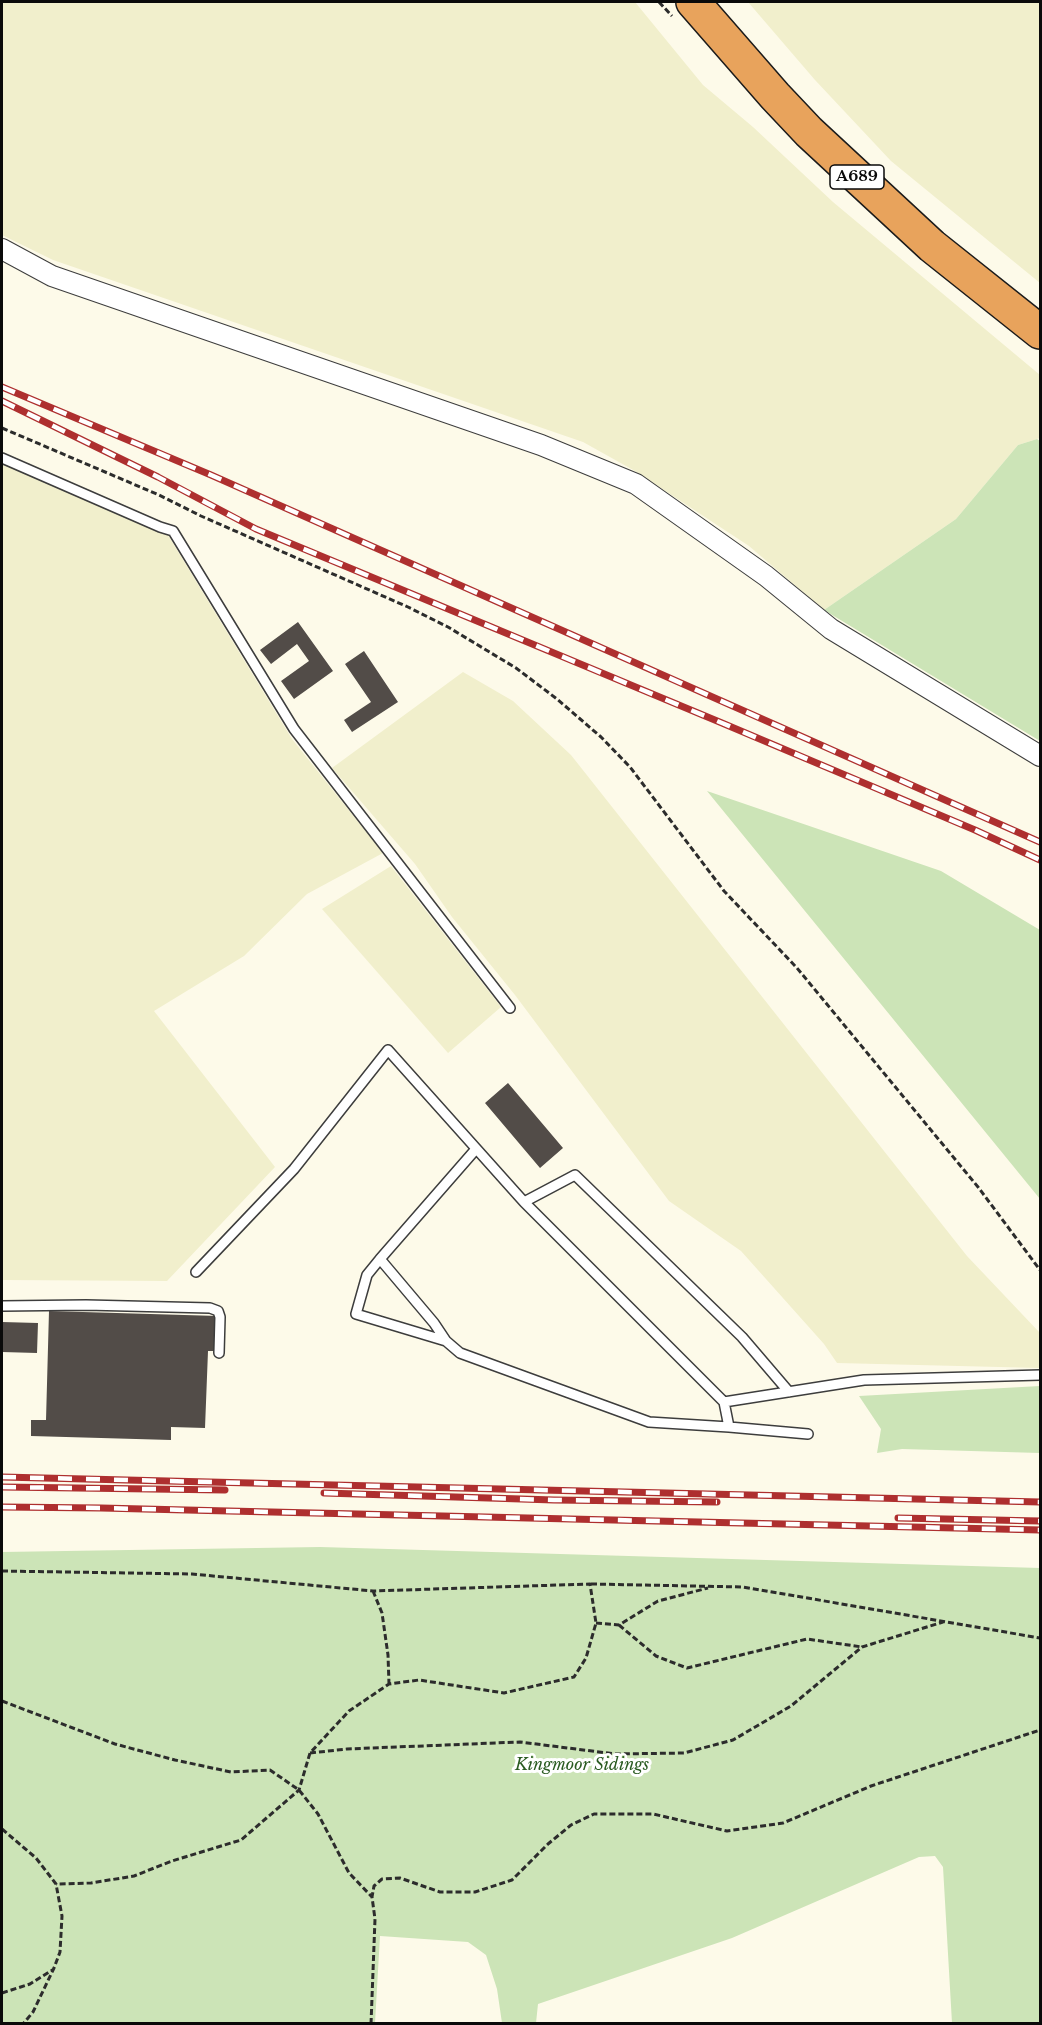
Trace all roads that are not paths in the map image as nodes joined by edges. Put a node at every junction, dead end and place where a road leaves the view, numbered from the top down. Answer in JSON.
{"nodes":[{"id":1,"x":693,"y":2,"type":"edge"},
{"id":2,"x":2,"y":249,"type":"edge"},
{"id":3,"x":1041,"y":332,"type":"edge"},
{"id":4,"x":2,"y":458,"type":"edge"},
{"id":5,"x":1041,"y":756,"type":"edge"},
{"id":6,"x":510,"y":1008,"type":"dead end"},
{"id":7,"x":476,"y":1149,"type":"junction"},
{"id":8,"x":524,"y":1202,"type":"junction"},
{"id":9,"x":380,"y":1259,"type":"junction"},
{"id":10,"x":196,"y":1272,"type":"dead end"},
{"id":11,"x":2,"y":1306,"type":"edge"},
{"id":12,"x":446,"y":1341,"type":"junction"},
{"id":13,"x":219,"y":1353,"type":"dead end"},
{"id":14,"x":1041,"y":1376,"type":"edge"},
{"id":15,"x":789,"y":1392,"type":"junction"},
{"id":16,"x":724,"y":1402,"type":"junction"},
{"id":17,"x":729,"y":1427,"type":"junction"},
{"id":18,"x":808,"y":1434,"type":"dead end"}],
"edges":[{"from":1,"to":3,"type":"highway","number":"A689"},
{"from":2,"to":5,"type":"street"},
{"from":4,"to":6,"type":"lane"},
{"from":7,"to":8,"type":"lane"},
{"from":7,"to":9,"type":"lane"},
{"from":7,"to":10,"type":"lane"},
{"from":8,"to":15,"type":"lane"},
{"from":8,"to":16,"type":"lane"},
{"from":9,"to":12,"type":"lane"},
{"from":9,"to":12,"type":"lane"},
{"from":11,"to":13,"type":"lane"},
{"from":12,"to":17,"type":"lane"},
{"from":14,"to":15,"type":"lane"},
{"from":15,"to":16,"type":"lane"},
{"from":16,"to":17,"type":"lane"},
{"from":17,"to":18,"type":"lane"}]}
